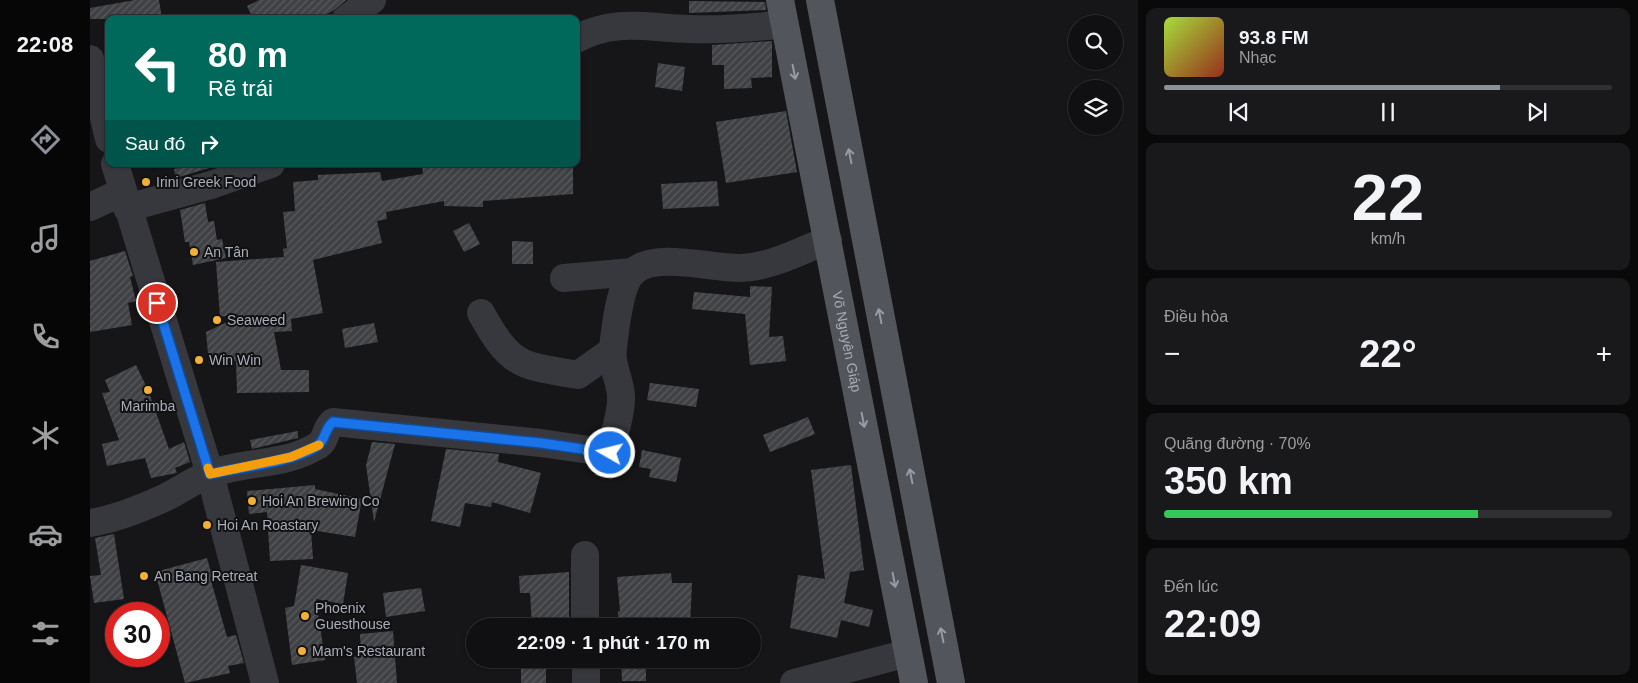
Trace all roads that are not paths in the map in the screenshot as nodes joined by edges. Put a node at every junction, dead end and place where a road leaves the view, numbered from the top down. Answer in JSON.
{"nodes":[{"id":1,"x":372,"y":0,"type":"edge"},
{"id":2,"x":820,"y":0,"type":"edge"},
{"id":3,"x":782,"y":12,"type":"edge"},
{"id":4,"x":351,"y":15,"type":"edge"},
{"id":5,"x":580,"y":37,"type":"edge"},
{"id":6,"x":90,"y":59,"type":"edge"},
{"id":7,"x":105,"y":122,"type":"edge"},
{"id":8,"x":116,"y":167,"type":"edge"},
{"id":9,"x":262,"y":167,"type":"edge"},
{"id":10,"x":125,"y":200,"type":"junction"},
{"id":11,"x":90,"y":207,"type":"edge"},
{"id":12,"x":828,"y":240,"type":"junction"},
{"id":13,"x":633,"y":272,"type":"junction"},
{"id":14,"x":564,"y":278,"type":"dead end"},
{"id":15,"x":482,"y":313,"type":"dead end"},
{"id":16,"x":612,"y":351,"type":"junction"},
{"id":17,"x":210,"y":474,"type":"junction"},
{"id":18,"x":90,"y":522,"type":"edge"},
{"id":19,"x":585,"y":555,"type":"dead end"},
{"id":20,"x":585,"y":618,"type":"edge"},
{"id":21,"x":908,"y":653,"type":"junction"},
{"id":22,"x":586,"y":668,"type":"edge"},
{"id":23,"x":265,"y":683,"type":"edge"},
{"id":24,"x":586,"y":683,"type":"edge"},
{"id":25,"x":794,"y":683,"type":"edge"},
{"id":26,"x":914,"y":683,"type":"edge"},
{"id":27,"x":951,"y":683,"type":"edge"}],
"edges":[{"from":1,"to":4,"type":"street"},
{"from":27,"to":2,"type":"main road","one_way":true},
{"from":3,"to":5,"type":"street"},
{"from":3,"to":12,"type":"main road","name":"Võ Nguyên Giáp","one_way":true},
{"from":6,"to":7,"type":"street"},
{"from":8,"to":10,"type":"street"},
{"from":9,"to":10,"type":"street"},
{"from":10,"to":11,"type":"street"},
{"from":10,"to":17,"type":"street"},
{"from":12,"to":13,"type":"street"},
{"from":12,"to":21,"type":"main road","name":"Võ Nguyên Giáp","one_way":true},
{"from":13,"to":14,"type":"street"},
{"from":13,"to":16,"type":"street"},
{"from":15,"to":16,"type":"street"},
{"from":16,"to":17,"type":"street"},
{"from":17,"to":18,"type":"street"},
{"from":17,"to":23,"type":"street"},
{"from":19,"to":20,"type":"street"},
{"from":21,"to":25,"type":"street"},
{"from":21,"to":26,"type":"main road","name":"Võ Nguyên Giáp"},
{"from":22,"to":24,"type":"street"}]}
